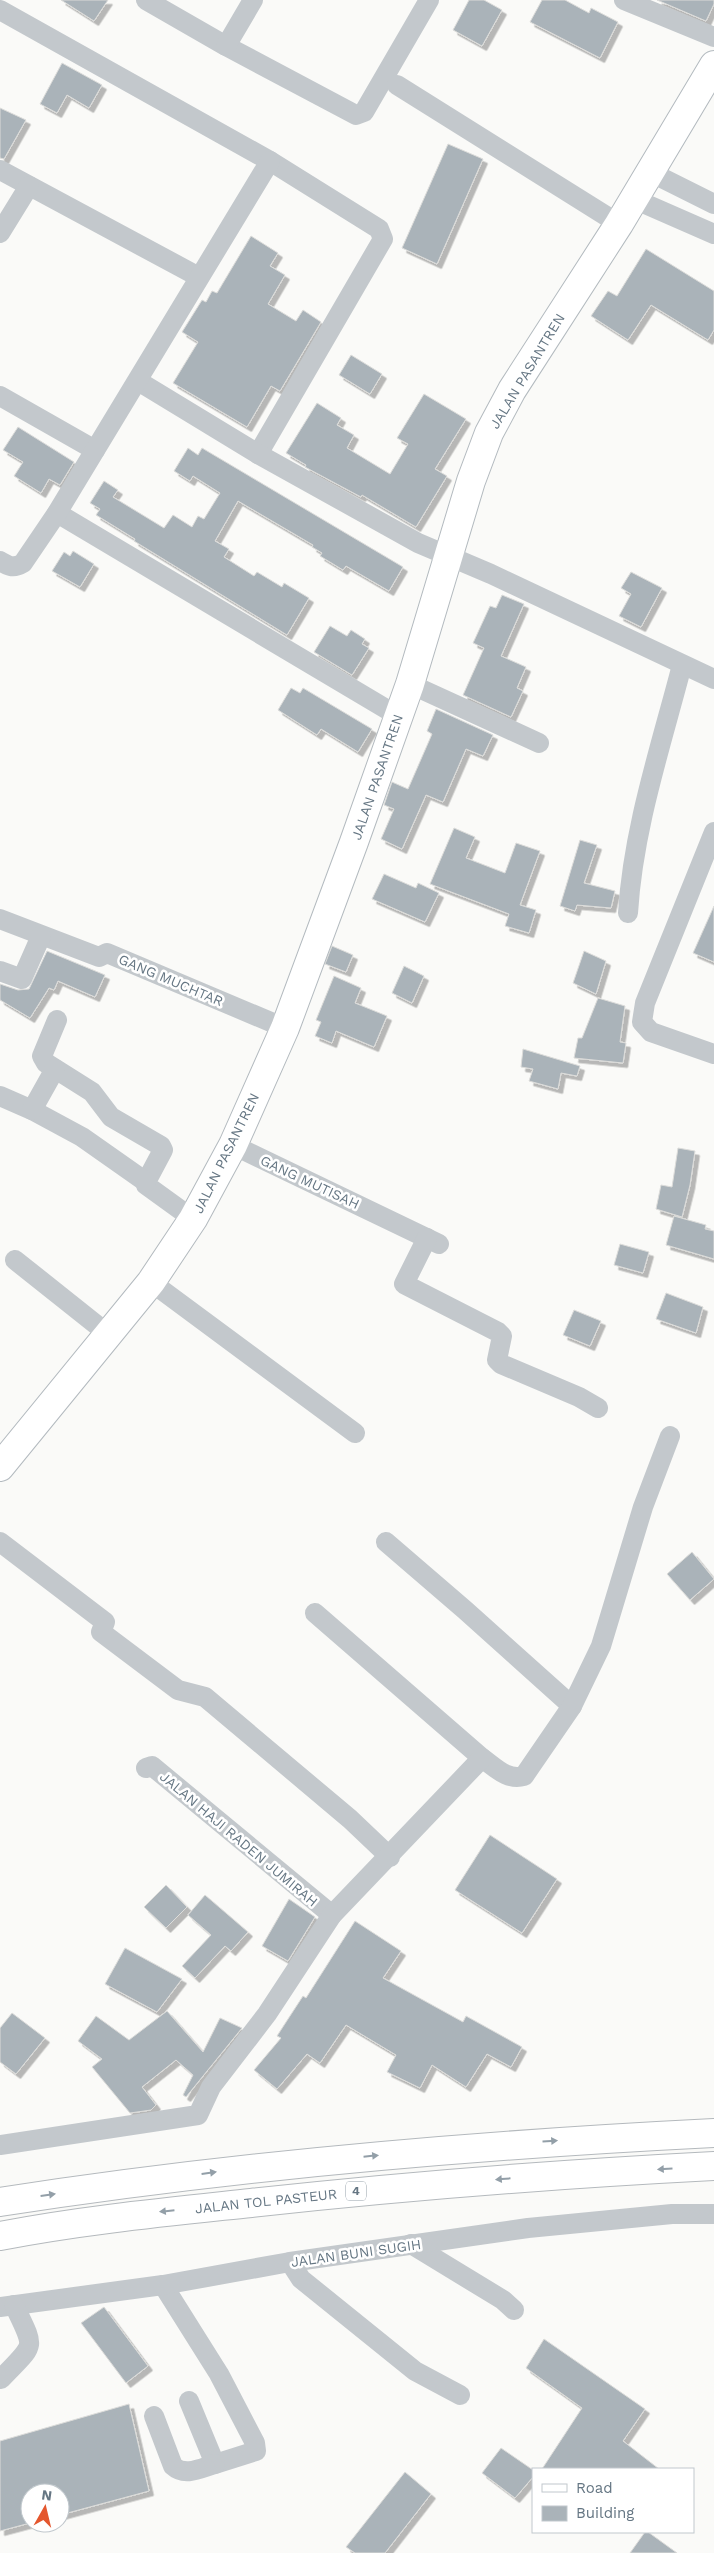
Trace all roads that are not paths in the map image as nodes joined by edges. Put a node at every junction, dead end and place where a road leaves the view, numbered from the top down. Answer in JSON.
{"nodes":[{"id":1,"x":146,"y":0,"type":"edge"},
{"id":2,"x":252,"y":0,"type":"edge"},
{"id":3,"x":429,"y":0,"type":"edge"},
{"id":4,"x":624,"y":0,"type":"edge"},
{"id":5,"x":0,"y":10,"type":"edge"},
{"id":6,"x":714,"y":37,"type":"edge"},
{"id":7,"x":226,"y":46,"type":"junction"},
{"id":8,"x":714,"y":66,"type":"edge"},
{"id":9,"x":397,"y":86,"type":"dead end"},
{"id":10,"x":270,"y":161,"type":"junction"},
{"id":11,"x":0,"y":170,"type":"edge"},
{"id":12,"x":650,"y":172,"type":"junction"},
{"id":13,"x":29,"y":186,"type":"junction"},
{"id":14,"x":634,"y":199,"type":"junction"},
{"id":15,"x":714,"y":204,"type":"edge"},
{"id":16,"x":619,"y":224,"type":"junction"},
{"id":17,"x":0,"y":233,"type":"edge"},
{"id":18,"x":714,"y":234,"type":"edge"},
{"id":19,"x":200,"y":277,"type":"junction"},
{"id":20,"x":138,"y":381,"type":"junction"},
{"id":21,"x":0,"y":396,"type":"edge"},
{"id":22,"x":95,"y":450,"type":"junction"},
{"id":23,"x":258,"y":454,"type":"junction"},
{"id":24,"x":57,"y":513,"type":"junction"},
{"id":25,"x":448,"y":557,"type":"junction"},
{"id":26,"x":0,"y":561,"type":"edge"},
{"id":27,"x":682,"y":665,"type":"junction"},
{"id":28,"x":714,"y":679,"type":"edge"},
{"id":29,"x":410,"y":684,"type":"junction"},
{"id":30,"x":398,"y":716,"type":"junction"},
{"id":31,"x":539,"y":743,"type":"dead end"},
{"id":32,"x":714,"y":832,"type":"edge"},
{"id":33,"x":628,"y":913,"type":"dead end"},
{"id":34,"x":0,"y":919,"type":"edge"},
{"id":35,"x":41,"y":936,"type":"junction"},
{"id":36,"x":0,"y":971,"type":"edge"},
{"id":37,"x":57,"y":1020,"type":"dead end"},
{"id":38,"x":285,"y":1028,"type":"junction"},
{"id":39,"x":714,"y":1054,"type":"edge"},
{"id":40,"x":55,"y":1069,"type":"junction"},
{"id":41,"x":0,"y":1096,"type":"edge"},
{"id":42,"x":32,"y":1110,"type":"junction"},
{"id":43,"x":232,"y":1145,"type":"junction"},
{"id":44,"x":146,"y":1182,"type":"junction"},
{"id":45,"x":193,"y":1219,"type":"junction"},
{"id":46,"x":15,"y":1260,"type":"dead end"},
{"id":47,"x":150,"y":1282,"type":"junction"},
{"id":48,"x":108,"y":1334,"type":"junction"},
{"id":49,"x":598,"y":1408,"type":"dead end"},
{"id":50,"x":354,"y":1434,"type":"dead end"},
{"id":51,"x":670,"y":1436,"type":"dead end"},
{"id":52,"x":0,"y":1467,"type":"edge"},
{"id":53,"x":0,"y":1542,"type":"edge"},
{"id":54,"x":386,"y":1542,"type":"dead end"},
{"id":55,"x":315,"y":1613,"type":"dead end"},
{"id":56,"x":572,"y":1706,"type":"junction"},
{"id":57,"x":482,"y":1758,"type":"junction"},
{"id":58,"x":146,"y":1768,"type":"dead end"},
{"id":59,"x":390,"y":1856,"type":"junction"},
{"id":60,"x":332,"y":1915,"type":"junction"},
{"id":61,"x":714,"y":2133,"type":"edge"},
{"id":62,"x":0,"y":2145,"type":"edge"},
{"id":63,"x":714,"y":2166,"type":"edge"},
{"id":64,"x":0,"y":2202,"type":"edge"},
{"id":65,"x":714,"y":2214,"type":"edge"},
{"id":66,"x":0,"y":2236,"type":"edge"},
{"id":67,"x":411,"y":2244,"type":"junction"},
{"id":68,"x":290,"y":2262,"type":"junction"},
{"id":69,"x":163,"y":2285,"type":"junction"},
{"id":70,"x":7,"y":2306,"type":"edge"},
{"id":71,"x":514,"y":2310,"type":"dead end"},
{"id":72,"x":1,"y":2379,"type":"dead end"},
{"id":73,"x":460,"y":2395,"type":"dead end"},
{"id":74,"x":189,"y":2401,"type":"dead end"},
{"id":75,"x":154,"y":2416,"type":"dead end"},
{"id":76,"x":215,"y":2464,"type":"junction"}],
"edges":[{"from":1,"to":7,"type":"street"},
{"from":2,"to":7,"type":"street"},
{"from":3,"to":7,"type":"street"},
{"from":4,"to":6,"type":"street"},
{"from":5,"to":10,"type":"street"},
{"from":8,"to":12,"type":"main road","name":"JALAN PASANTREN"},
{"from":9,"to":16,"type":"street"},
{"from":10,"to":19,"type":"street"},
{"from":10,"to":23,"type":"street"},
{"from":11,"to":13,"type":"street"},
{"from":12,"to":14,"type":"main road","name":"JALAN PASANTREN"},
{"from":12,"to":15,"type":"street"},
{"from":13,"to":17,"type":"street"},
{"from":13,"to":19,"type":"street"},
{"from":14,"to":16,"type":"main road","name":"JALAN PASANTREN"},
{"from":14,"to":18,"type":"street"},
{"from":16,"to":25,"type":"main road","name":"JALAN PASANTREN"},
{"from":19,"to":20,"type":"street"},
{"from":20,"to":22,"type":"street"},
{"from":20,"to":23,"type":"street"},
{"from":21,"to":22,"type":"street"},
{"from":22,"to":24,"type":"street"},
{"from":23,"to":25,"type":"street"},
{"from":24,"to":26,"type":"street"},
{"from":24,"to":30,"type":"street"},
{"from":25,"to":27,"type":"street"},
{"from":25,"to":29,"type":"main road","name":"JALAN PASANTREN"},
{"from":27,"to":28,"type":"street"},
{"from":27,"to":33,"type":"street"},
{"from":29,"to":30,"type":"main road","name":"JALAN PASANTREN"},
{"from":29,"to":31,"type":"street"},
{"from":30,"to":38,"type":"main road","name":"JALAN PASANTREN"},
{"from":32,"to":39,"type":"street"},
{"from":34,"to":35,"type":"street","name":"GANG MUCHTAR"},
{"from":35,"to":36,"type":"street"},
{"from":35,"to":38,"type":"street","name":"GANG MUCHTAR"},
{"from":37,"to":40,"type":"street"},
{"from":38,"to":43,"type":"main road","name":"JALAN PASANTREN"},
{"from":40,"to":42,"type":"street"},
{"from":40,"to":44,"type":"street"},
{"from":41,"to":42,"type":"street"},
{"from":42,"to":44,"type":"street"},
{"from":43,"to":45,"type":"main road","name":"JALAN PASANTREN"},
{"from":43,"to":49,"type":"street","name":"GANG MUTISAH"},
{"from":44,"to":45,"type":"street"},
{"from":45,"to":47,"type":"main road","name":"JALAN PASANTREN"},
{"from":46,"to":48,"type":"street"},
{"from":47,"to":48,"type":"main road","name":"JALAN PASANTREN"},
{"from":47,"to":50,"type":"street"},
{"from":48,"to":52,"type":"main road","name":"JALAN PASANTREN"},
{"from":51,"to":56,"type":"street"},
{"from":53,"to":59,"type":"street"},
{"from":54,"to":56,"type":"street"},
{"from":55,"to":57,"type":"street"},
{"from":56,"to":57,"type":"street"},
{"from":57,"to":59,"type":"street"},
{"from":58,"to":60,"type":"street","name":"JALAN HAJI RADEN JUMIRAH"},
{"from":59,"to":60,"type":"street"},
{"from":60,"to":62,"type":"street"},
{"from":64,"to":61,"type":"main road","one_way":true},
{"from":63,"to":66,"type":"main road","name":"JALAN TOL PASTEUR","number":"4","one_way":true},
{"from":65,"to":67,"type":"street","name":"JALAN BUNI SUGIH"},
{"from":67,"to":68,"type":"street","name":"JALAN BUNI SUGIH"},
{"from":67,"to":71,"type":"street"},
{"from":68,"to":69,"type":"street","name":"JALAN BUNI SUGIH"},
{"from":68,"to":73,"type":"street"},
{"from":69,"to":70,"type":"street","name":"JALAN BUNI SUGIH"},
{"from":69,"to":76,"type":"street"},
{"from":70,"to":72,"type":"street"},
{"from":74,"to":76,"type":"street"},
{"from":75,"to":76,"type":"street"}]}
